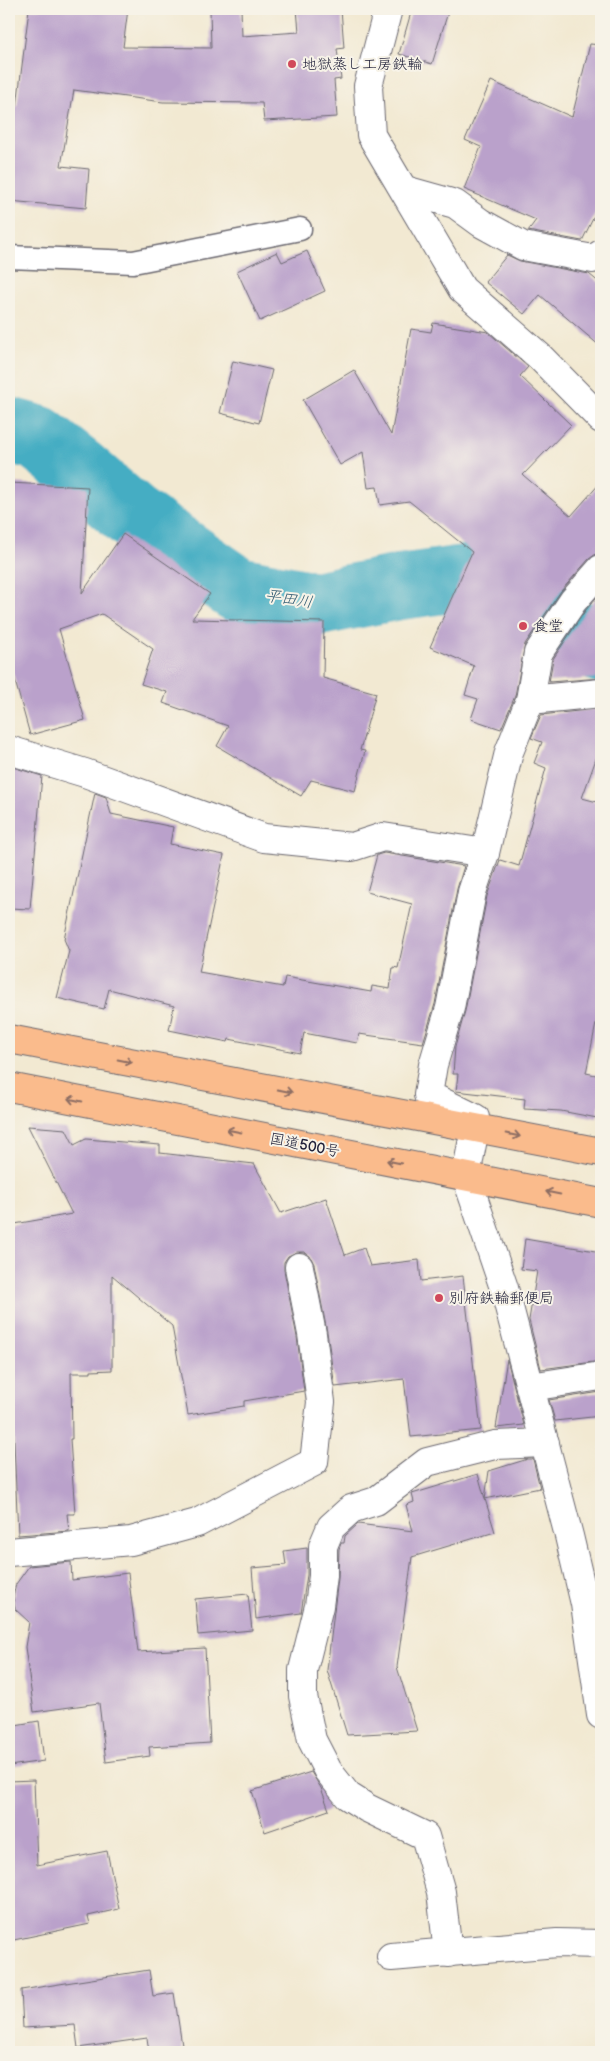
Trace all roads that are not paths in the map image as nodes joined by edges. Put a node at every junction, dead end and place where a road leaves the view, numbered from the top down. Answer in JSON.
{"nodes":[{"id":1,"x":388,"y":9,"type":"edge"},
{"id":2,"x":405,"y":190,"type":"junction"},
{"id":3,"x":300,"y":229,"type":"dead end"},
{"id":4,"x":601,"y":254,"type":"edge"},
{"id":5,"x":9,"y":257,"type":"edge"},
{"id":6,"x":601,"y":419,"type":"edge"},
{"id":7,"x":601,"y":570,"type":"edge"},
{"id":8,"x":601,"y":693,"type":"edge"},
{"id":9,"x":530,"y":700,"type":"junction"},
{"id":10,"x":9,"y":750,"type":"edge"},
{"id":11,"x":485,"y":854,"type":"junction"},
{"id":12,"x":9,"y":1038,"type":"edge"},
{"id":13,"x":9,"y":1087,"type":"edge"},
{"id":14,"x":475,"y":1128,"type":"junction"},
{"id":15,"x":601,"y":1152,"type":"edge"},
{"id":16,"x":466,"y":1176,"type":"junction"},
{"id":17,"x":601,"y":1203,"type":"edge"},
{"id":18,"x":299,"y":1267,"type":"dead end"},
{"id":19,"x":601,"y":1376,"type":"edge"},
{"id":20,"x":530,"y":1387,"type":"junction"},
{"id":21,"x":545,"y":1443,"type":"junction"},
{"id":22,"x":9,"y":1552,"type":"edge"},
{"id":23,"x":601,"y":1715,"type":"edge"},
{"id":24,"x":601,"y":1944,"type":"edge"},
{"id":25,"x":448,"y":1953,"type":"junction"},
{"id":26,"x":391,"y":1957,"type":"dead end"}],
"edges":[{"from":1,"to":2,"type":"street"},
{"from":2,"to":4,"type":"street"},
{"from":2,"to":6,"type":"street"},
{"from":3,"to":5,"type":"lane"},
{"from":7,"to":9,"type":"street"},
{"from":8,"to":9,"type":"street"},
{"from":9,"to":11,"type":"street"},
{"from":10,"to":11,"type":"street"},
{"from":11,"to":14,"type":"street"},
{"from":12,"to":14,"type":"highway","one_way":true},
{"from":16,"to":13,"type":"highway","name":"国道500号","one_way":true},
{"from":14,"to":15,"type":"highway","one_way":true},
{"from":14,"to":16,"type":"street"},
{"from":17,"to":16,"type":"highway","name":"国道500号","one_way":true},
{"from":16,"to":20,"type":"street"},
{"from":18,"to":22,"type":"street"},
{"from":19,"to":20,"type":"street"},
{"from":20,"to":21,"type":"street"},
{"from":21,"to":23,"type":"street"},
{"from":21,"to":25,"type":"street"},
{"from":24,"to":25,"type":"street"},
{"from":25,"to":26,"type":"street"}]}
